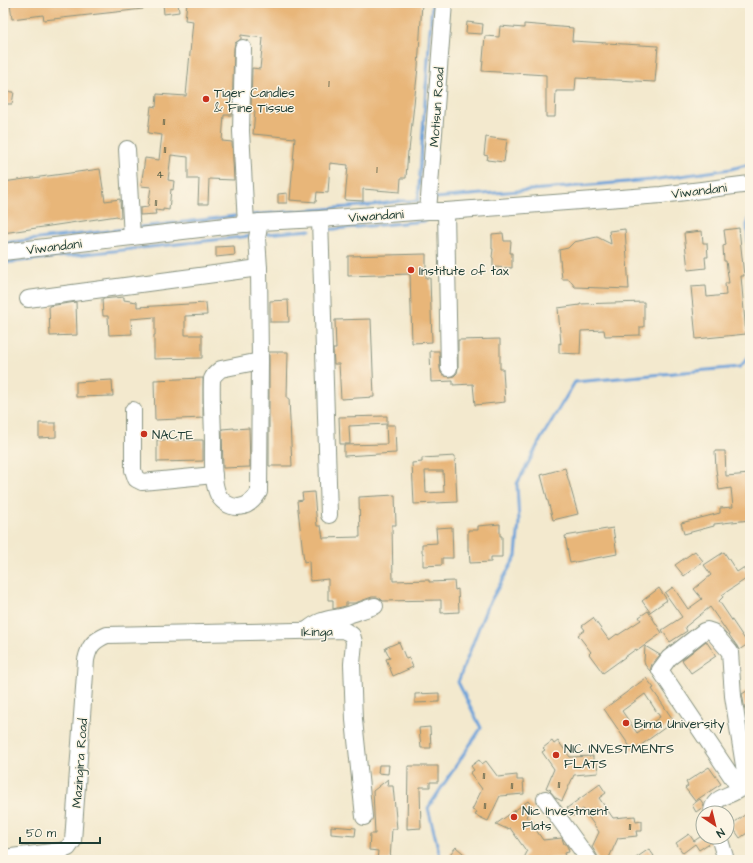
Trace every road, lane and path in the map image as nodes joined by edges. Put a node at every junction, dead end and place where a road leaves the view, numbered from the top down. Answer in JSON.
{"nodes":[{"id":1,"x":444,"y":3,"type":"edge"},
{"id":2,"x":243,"y":48,"type":"dead end"},
{"id":3,"x":127,"y":149,"type":"dead end"},
{"id":4,"x":750,"y":184,"type":"edge"},
{"id":5,"x":428,"y":211,"type":"junction"},
{"id":6,"x":446,"y":211,"type":"junction"},
{"id":7,"x":320,"y":219,"type":"junction"},
{"id":8,"x":253,"y":223,"type":"junction"},
{"id":9,"x":132,"y":237,"type":"junction"},
{"id":10,"x":3,"y":252,"type":"edge"},
{"id":11,"x":259,"y":268,"type":"junction"},
{"id":12,"x":28,"y":299,"type":"dead end"},
{"id":13,"x":260,"y":361,"type":"junction"},
{"id":14,"x":449,"y":368,"type":"dead end"},
{"id":15,"x":133,"y":410,"type":"dead end"},
{"id":16,"x":214,"y":475,"type":"junction"},
{"id":17,"x":329,"y":515,"type":"dead end"},
{"id":18,"x":375,"y":606,"type":"dead end"},
{"id":19,"x":306,"y":631,"type":"junction"},
{"id":20,"x":99,"y":639,"type":"joint"},
{"id":21,"x":740,"y":789,"type":"junction"},
{"id":22,"x":545,"y":799,"type":"dead end"},
{"id":23,"x":714,"y":805,"type":"edge"},
{"id":24,"x":364,"y":817,"type":"dead end"},
{"id":25,"x":721,"y":845,"type":"edge"},
{"id":26,"x":3,"y":858,"type":"edge"},
{"id":27,"x":589,"y":860,"type":"edge"},
{"id":28,"x":726,"y":860,"type":"edge"}],
"edges":[{"from":1,"to":5,"type":"street","name":"Motisun Road"},
{"from":2,"to":8,"type":"street"},
{"from":3,"to":9,"type":"street"},
{"from":4,"to":6,"type":"street","name":"Viwandani"},
{"from":5,"to":6,"type":"street","name":"Viwandani"},
{"from":5,"to":7,"type":"street","name":"Viwandani"},
{"from":6,"to":14,"type":"street"},
{"from":7,"to":8,"type":"street","name":"Viwandani"},
{"from":7,"to":17,"type":"street"},
{"from":8,"to":9,"type":"street","name":"Viwandani"},
{"from":8,"to":11,"type":"street"},
{"from":9,"to":10,"type":"street","name":"Viwandani"},
{"from":11,"to":12,"type":"street"},
{"from":11,"to":13,"type":"street"},
{"from":13,"to":16,"type":"street"},
{"from":13,"to":16,"type":"street"},
{"from":15,"to":16,"type":"street"},
{"from":18,"to":19,"type":"street"},
{"from":19,"to":20,"type":"street","name":"Ikinga"},
{"from":19,"to":24,"type":"street","name":"Ikinga"},
{"from":20,"to":26,"type":"street","name":"Mazingira Road"},
{"from":21,"to":21,"type":"street"},
{"from":21,"to":23,"type":"street"},
{"from":22,"to":27,"type":"street"},
{"from":25,"to":28,"type":"street"}]}
